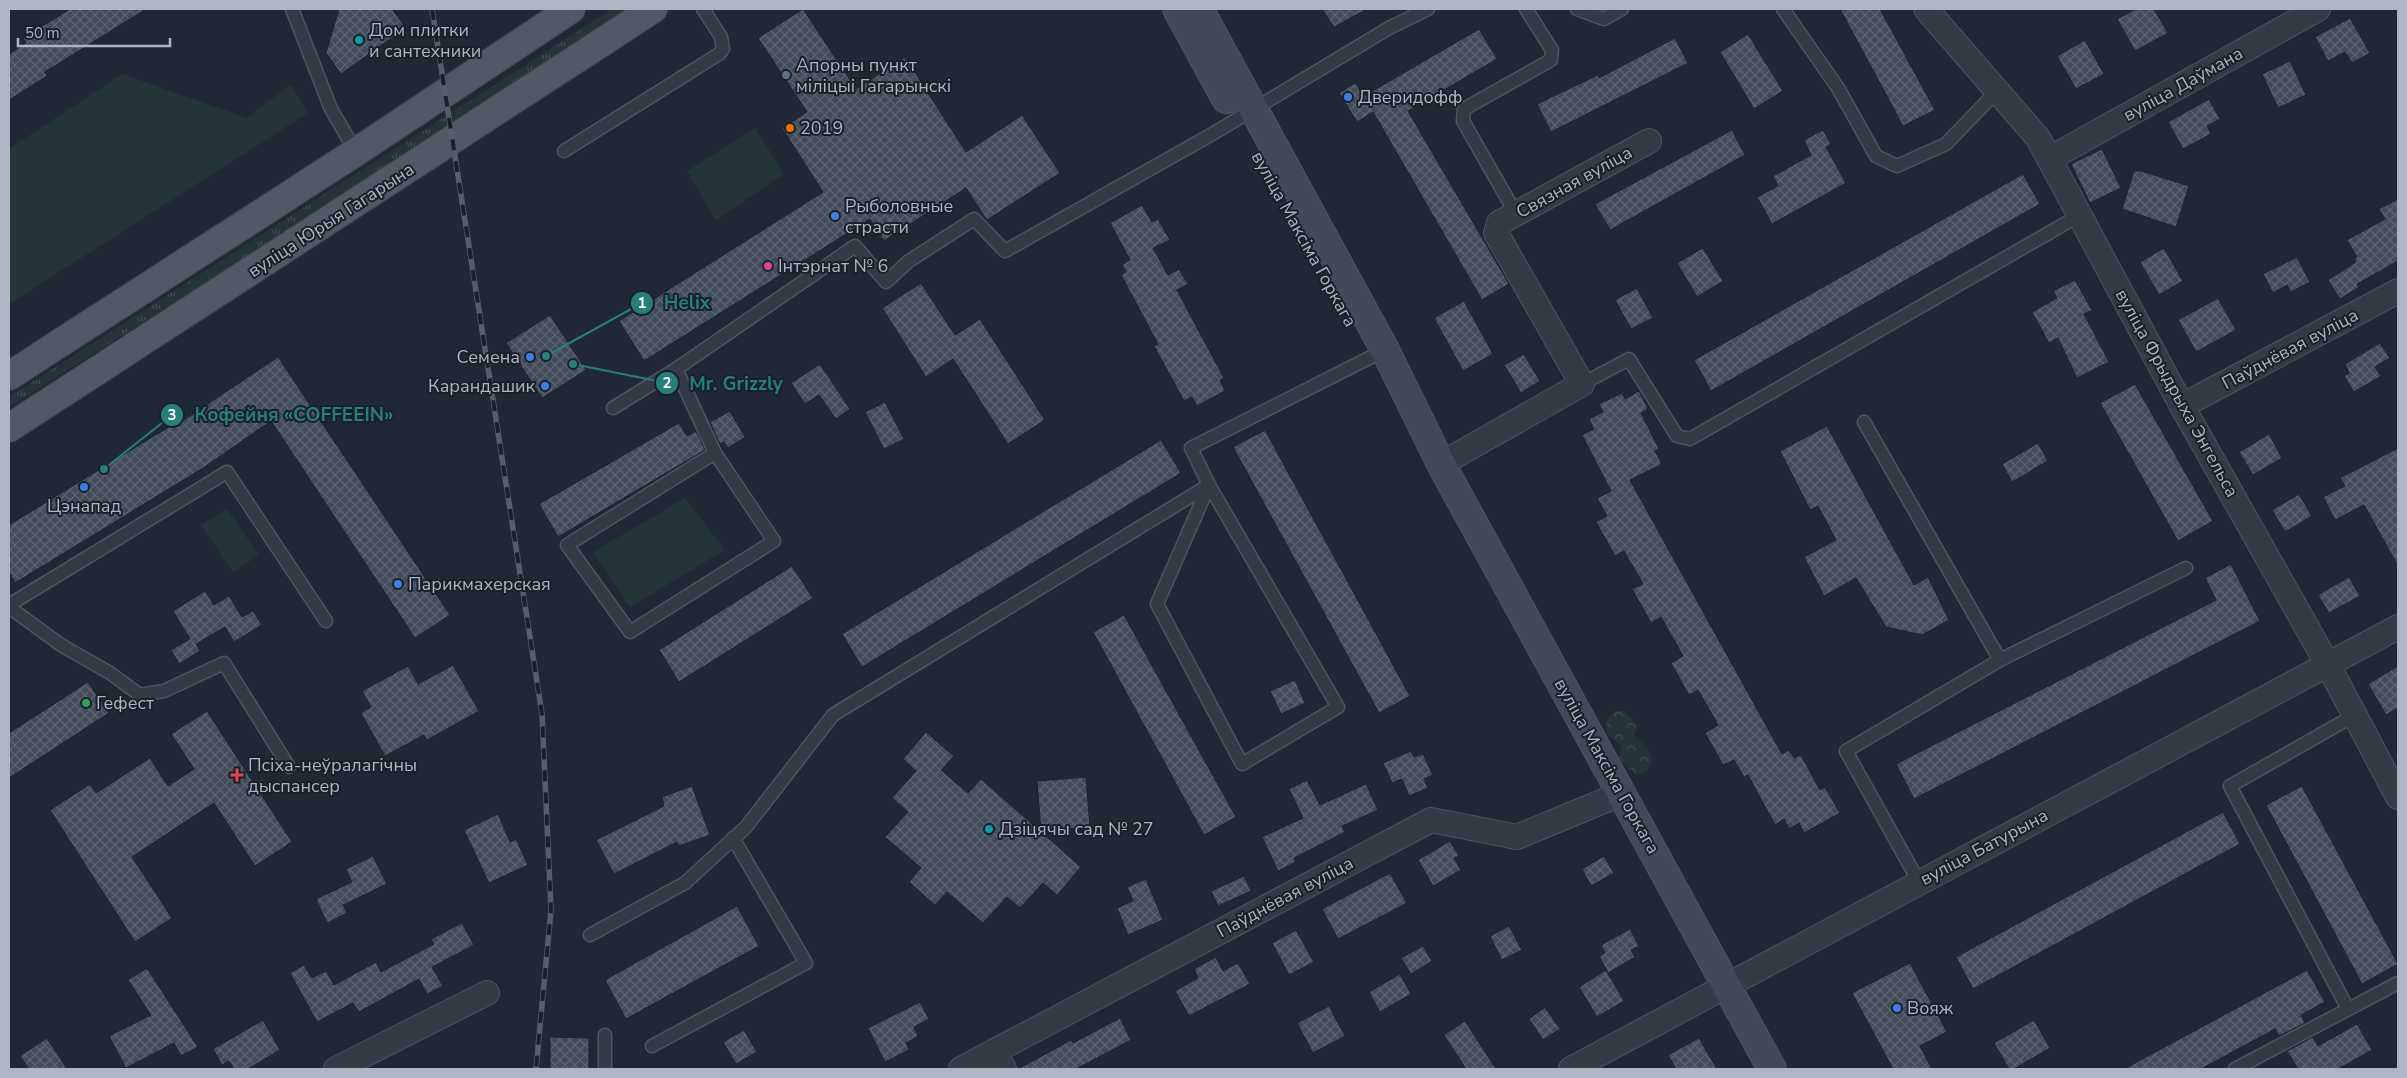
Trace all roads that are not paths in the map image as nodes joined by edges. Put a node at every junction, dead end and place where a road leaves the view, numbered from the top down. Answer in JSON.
{"nodes":[{"id":1,"x":292,"y":9,"type":"edge"},
{"id":2,"x":571,"y":9,"type":"edge"},
{"id":3,"x":653,"y":9,"type":"edge"},
{"id":4,"x":704,"y":9,"type":"edge"},
{"id":5,"x":1177,"y":9,"type":"edge"},
{"id":6,"x":1199,"y":9,"type":"edge"},
{"id":7,"x":1428,"y":9,"type":"edge"},
{"id":8,"x":1526,"y":9,"type":"edge"},
{"id":9,"x":1578,"y":9,"type":"edge"},
{"id":10,"x":1622,"y":9,"type":"edge"},
{"id":11,"x":1783,"y":9,"type":"edge"},
{"id":12,"x":1926,"y":9,"type":"edge"},
{"id":13,"x":2318,"y":9,"type":"edge"},
{"id":14,"x":1998,"y":90,"type":"junction"},
{"id":15,"x":1245,"y":113,"type":"junction"},
{"id":16,"x":1649,"y":140,"type":"dead end"},
{"id":17,"x":564,"y":151,"type":"dead end"},
{"id":18,"x":356,"y":152,"type":"junction"},
{"id":19,"x":2049,"y":159,"type":"junction"},
{"id":20,"x":2080,"y":215,"type":"junction"},
{"id":21,"x":1507,"y":219,"type":"junction"},
{"id":22,"x":2398,"y":291,"type":"edge"},
{"id":23,"x":1377,"y":353,"type":"junction"},
{"id":24,"x":676,"y":370,"type":"junction"},
{"id":25,"x":9,"y":376,"type":"edge"},
{"id":26,"x":1582,"y":384,"type":"junction"},
{"id":27,"x":2182,"y":406,"type":"junction"},
{"id":28,"x":613,"y":408,"type":"dead end"},
{"id":29,"x":1864,"y":422,"type":"dead end"},
{"id":30,"x":9,"y":428,"type":"edge"},
{"id":31,"x":715,"y":453,"type":"junction"},
{"id":32,"x":1442,"y":464,"type":"junction"},
{"id":33,"x":1209,"y":485,"type":"junction"},
{"id":34,"x":2186,"y":568,"type":"dead end"},
{"id":35,"x":9,"y":606,"type":"edge"},
{"id":36,"x":326,"y":621,"type":"dead end"},
{"id":37,"x":2398,"y":627,"type":"edge"},
{"id":38,"x":2000,"y":660,"type":"junction"},
{"id":39,"x":2328,"y":665,"type":"junction"},
{"id":40,"x":2355,"y":715,"type":"junction"},
{"id":41,"x":289,"y":767,"type":"dead end"},
{"id":42,"x":1623,"y":793,"type":"junction"},
{"id":43,"x":2398,"y":798,"type":"edge"},
{"id":44,"x":733,"y":838,"type":"junction"},
{"id":45,"x":1918,"y":882,"type":"junction"},
{"id":46,"x":590,"y":935,"type":"dead end"},
{"id":47,"x":2398,"y":983,"type":"edge"},
{"id":48,"x":1727,"y":985,"type":"junction"},
{"id":49,"x":488,"y":993,"type":"dead end"},
{"id":50,"x":2348,"y":1010,"type":"junction"},
{"id":51,"x":605,"y":1035,"type":"dead end"},
{"id":52,"x":652,"y":1046,"type":"dead end"},
{"id":53,"x":999,"y":1060,"type":"edge"},
{"id":54,"x":336,"y":1069,"type":"edge"},
{"id":55,"x":605,"y":1069,"type":"edge"},
{"id":56,"x":961,"y":1069,"type":"edge"},
{"id":57,"x":1572,"y":1069,"type":"edge"},
{"id":58,"x":1772,"y":1069,"type":"edge"},
{"id":59,"x":2234,"y":1069,"type":"edge"}],
"edges":[{"from":1,"to":18,"type":"lane"},
{"from":2,"to":18,"type":"main road"},
{"from":3,"to":30,"type":"main road","name":"вуліца Юрыя Гагарына"},
{"from":4,"to":17,"type":"lane"},
{"from":5,"to":15,"type":"street","name":"вуліца Максіма Горкага"},
{"from":6,"to":15,"type":"street","name":"вуліца Максіма Горкага"},
{"from":7,"to":15,"type":"lane"},
{"from":8,"to":21,"type":"lane"},
{"from":9,"to":10,"type":"lane"},
{"from":11,"to":14,"type":"lane"},
{"from":12,"to":14,"type":"street","name":"вуліца Фрыдрыха Энгельса"},
{"from":13,"to":19,"type":"street","name":"вуліца Даўмана"},
{"from":14,"to":19,"type":"street","name":"вуліца Фрыдрыха Энгельса"},
{"from":15,"to":23,"type":"street","name":"вуліца Максіма Горкага"},
{"from":15,"to":24,"type":"lane"},
{"from":16,"to":21,"type":"street","name":"Связная вуліца"},
{"from":18,"to":25,"type":"main road"},
{"from":19,"to":20,"type":"street","name":"вуліца Фрыдрыха Энгельса"},
{"from":20,"to":26,"type":"lane"},
{"from":20,"to":27,"type":"street","name":"вуліца Фрыдрыха Энгельса"},
{"from":21,"to":26,"type":"street"},
{"from":22,"to":27,"type":"street","name":"Паўднёвая вуліца"},
{"from":23,"to":32,"type":"street","name":"вуліца Максіма Горкага"},
{"from":23,"to":33,"type":"lane"},
{"from":24,"to":28,"type":"lane"},
{"from":24,"to":31,"type":"lane"},
{"from":26,"to":32,"type":"street"},
{"from":27,"to":39,"type":"street","name":"вуліца Фрыдрыха Энгельса"},
{"from":29,"to":38,"type":"lane"},
{"from":31,"to":31,"type":"lane"},
{"from":32,"to":42,"type":"street","name":"вуліца Максіма Горкага"},
{"from":33,"to":33,"type":"lane"},
{"from":33,"to":44,"type":"lane"},
{"from":34,"to":38,"type":"lane"},
{"from":35,"to":36,"type":"lane"},
{"from":35,"to":41,"type":"lane"},
{"from":37,"to":39,"type":"street","name":"вуліца Батурына"},
{"from":38,"to":45,"type":"lane"},
{"from":39,"to":40,"type":"street","name":"вуліца Фрыдрыха Энгельса"},
{"from":39,"to":45,"type":"street","name":"вуліца Батурына"},
{"from":40,"to":43,"type":"street","name":"вуліца Фрыдрыха Энгельса"},
{"from":40,"to":50,"type":"lane"},
{"from":42,"to":48,"type":"street","name":"вуліца Максіма Горкага"},
{"from":42,"to":53,"type":"street","name":"Паўднёвая вуліца"},
{"from":44,"to":46,"type":"lane"},
{"from":44,"to":52,"type":"lane"},
{"from":45,"to":48,"type":"street","name":"вуліца Батурына"},
{"from":47,"to":50,"type":"lane"},
{"from":48,"to":57,"type":"street","name":"вуліца Батурына"},
{"from":48,"to":58,"type":"street","name":"вуліца Максіма Горкага"},
{"from":49,"to":54,"type":"street"},
{"from":50,"to":59,"type":"lane"},
{"from":51,"to":55,"type":"lane"},
{"from":53,"to":56,"type":"street","name":"Паўднёвая вуліца"}]}
